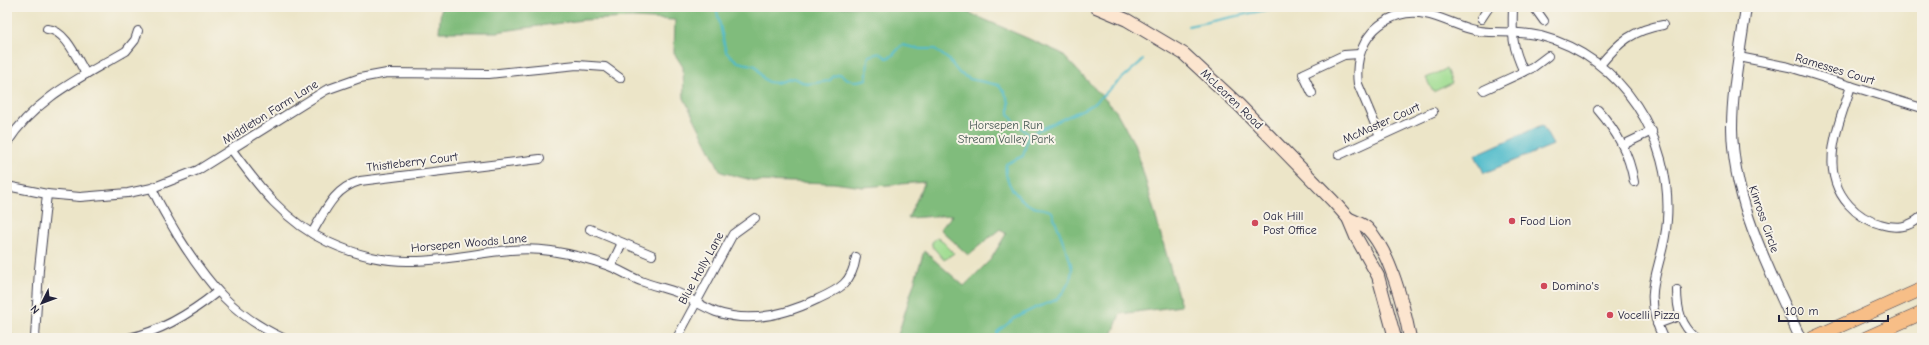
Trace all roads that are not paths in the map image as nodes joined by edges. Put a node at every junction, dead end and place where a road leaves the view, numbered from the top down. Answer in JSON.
{"nodes":[{"id":1,"x":1096,"y":7,"type":"edge"},
{"id":2,"x":1489,"y":7,"type":"edge"},
{"id":3,"x":1513,"y":7,"type":"edge"},
{"id":4,"x":1534,"y":7,"type":"edge"},
{"id":5,"x":1746,"y":7,"type":"edge"},
{"id":6,"x":1481,"y":18,"type":"dead end"},
{"id":7,"x":1544,"y":21,"type":"dead end"},
{"id":8,"x":1663,"y":25,"type":"dead end"},
{"id":9,"x":46,"y":29,"type":"dead end"},
{"id":10,"x":138,"y":31,"type":"dead end"},
{"id":11,"x":1512,"y":32,"type":"junction"},
{"id":12,"x":1359,"y":54,"type":"junction"},
{"id":13,"x":1548,"y":56,"type":"dead end"},
{"id":14,"x":1739,"y":57,"type":"junction"},
{"id":15,"x":1600,"y":65,"type":"junction"},
{"id":16,"x":1524,"y":72,"type":"junction"},
{"id":17,"x":86,"y":74,"type":"junction"},
{"id":18,"x":620,"y":78,"type":"dead end"},
{"id":19,"x":1851,"y":86,"type":"junction"},
{"id":20,"x":1484,"y":90,"type":"dead end"},
{"id":21,"x":1312,"y":93,"type":"dead end"},
{"id":22,"x":1922,"y":108,"type":"edge"},
{"id":23,"x":1598,"y":110,"type":"dead end"},
{"id":24,"x":1433,"y":112,"type":"dead end"},
{"id":25,"x":1652,"y":131,"type":"junction"},
{"id":26,"x":1380,"y":136,"type":"junction"},
{"id":27,"x":7,"y":144,"type":"edge"},
{"id":28,"x":1623,"y":145,"type":"junction"},
{"id":29,"x":232,"y":150,"type":"junction"},
{"id":30,"x":1339,"y":155,"type":"dead end"},
{"id":31,"x":540,"y":159,"type":"dead end"},
{"id":32,"x":1634,"y":182,"type":"dead end"},
{"id":33,"x":7,"y":186,"type":"edge"},
{"id":34,"x":152,"y":188,"type":"junction"},
{"id":35,"x":48,"y":194,"type":"junction"},
{"id":36,"x":1922,"y":216,"type":"edge"},
{"id":37,"x":755,"y":218,"type":"dead end"},
{"id":38,"x":1348,"y":218,"type":"junction"},
{"id":39,"x":590,"y":229,"type":"dead end"},
{"id":40,"x":312,"y":233,"type":"junction"},
{"id":41,"x":622,"y":243,"type":"junction"},
{"id":42,"x":652,"y":255,"type":"dead end"},
{"id":43,"x":856,"y":257,"type":"dead end"},
{"id":44,"x":611,"y":266,"type":"junction"},
{"id":45,"x":1922,"y":289,"type":"edge"},
{"id":46,"x":1676,"y":290,"type":"dead end"},
{"id":47,"x":217,"y":292,"type":"junction"},
{"id":48,"x":696,"y":302,"type":"junction"},
{"id":49,"x":1922,"y":313,"type":"edge"},
{"id":50,"x":1679,"y":316,"type":"junction"},
{"id":51,"x":1657,"y":324,"type":"junction"},
{"id":52,"x":35,"y":338,"type":"edge"},
{"id":53,"x":129,"y":338,"type":"edge"},
{"id":54,"x":283,"y":338,"type":"edge"},
{"id":55,"x":677,"y":338,"type":"edge"},
{"id":56,"x":1395,"y":338,"type":"edge"},
{"id":57,"x":1410,"y":338,"type":"edge"},
{"id":58,"x":1664,"y":338,"type":"edge"},
{"id":59,"x":1696,"y":338,"type":"edge"},
{"id":60,"x":1800,"y":338,"type":"edge"},
{"id":61,"x":1812,"y":338,"type":"edge"},
{"id":62,"x":1866,"y":338,"type":"edge"}],
"edges":[{"from":1,"to":38,"type":"main road","name":"McLearen Road"},
{"from":2,"to":6,"type":"street"},
{"from":3,"to":11,"type":"street"},
{"from":4,"to":7,"type":"street"},
{"from":5,"to":14,"type":"street","name":"Kinross Circle"},
{"from":8,"to":15,"type":"street"},
{"from":9,"to":17,"type":"street"},
{"from":10,"to":17,"type":"street"},
{"from":11,"to":12,"type":"street"},
{"from":11,"to":15,"type":"street"},
{"from":11,"to":16,"type":"street"},
{"from":12,"to":21,"type":"street"},
{"from":12,"to":26,"type":"street"},
{"from":13,"to":16,"type":"street"},
{"from":14,"to":19,"type":"street","name":"Ramesses Court"},
{"from":14,"to":60,"type":"street","name":"Kinross Circle"},
{"from":15,"to":25,"type":"street"},
{"from":16,"to":20,"type":"street"},
{"from":17,"to":27,"type":"street"},
{"from":18,"to":29,"type":"street","name":"Middleton Farm Lane"},
{"from":19,"to":22,"type":"street","name":"Ramesses Court"},
{"from":19,"to":36,"type":"street"},
{"from":23,"to":28,"type":"street"},
{"from":24,"to":26,"type":"street","name":"McMaster Court"},
{"from":25,"to":28,"type":"street"},
{"from":25,"to":51,"type":"street"},
{"from":26,"to":30,"type":"street","name":"McMaster Court"},
{"from":28,"to":32,"type":"street"},
{"from":29,"to":34,"type":"street","name":"Middleton Farm Lane"},
{"from":29,"to":40,"type":"street","name":"Horsepen Woods Lane"},
{"from":31,"to":40,"type":"street","name":"Thistleberry Court"},
{"from":33,"to":35,"type":"street","name":"Middleton Farm Lane"},
{"from":34,"to":35,"type":"street","name":"Middleton Farm Lane"},
{"from":34,"to":47,"type":"street"},
{"from":35,"to":52,"type":"street"},
{"from":37,"to":48,"type":"street","name":"Blue Holly Lane"},
{"from":38,"to":56,"type":"main road","name":"McLearen Road"},
{"from":38,"to":57,"type":"main road","name":"McLearen Road"},
{"from":39,"to":41,"type":"street"},
{"from":40,"to":44,"type":"street","name":"Horsepen Woods Lane"},
{"from":41,"to":42,"type":"street"},
{"from":41,"to":44,"type":"street"},
{"from":43,"to":48,"type":"street","name":"Horsepen Woods Lane"},
{"from":44,"to":48,"type":"street","name":"Horsepen Woods Lane"},
{"from":45,"to":61,"type":"main road"},
{"from":46,"to":50,"type":"street"},
{"from":47,"to":53,"type":"street"},
{"from":47,"to":54,"type":"street"},
{"from":48,"to":55,"type":"street","name":"Blue Holly Lane"},
{"from":49,"to":62,"type":"main road"},
{"from":50,"to":51,"type":"street"},
{"from":50,"to":59,"type":"street"},
{"from":51,"to":58,"type":"street"}]}
